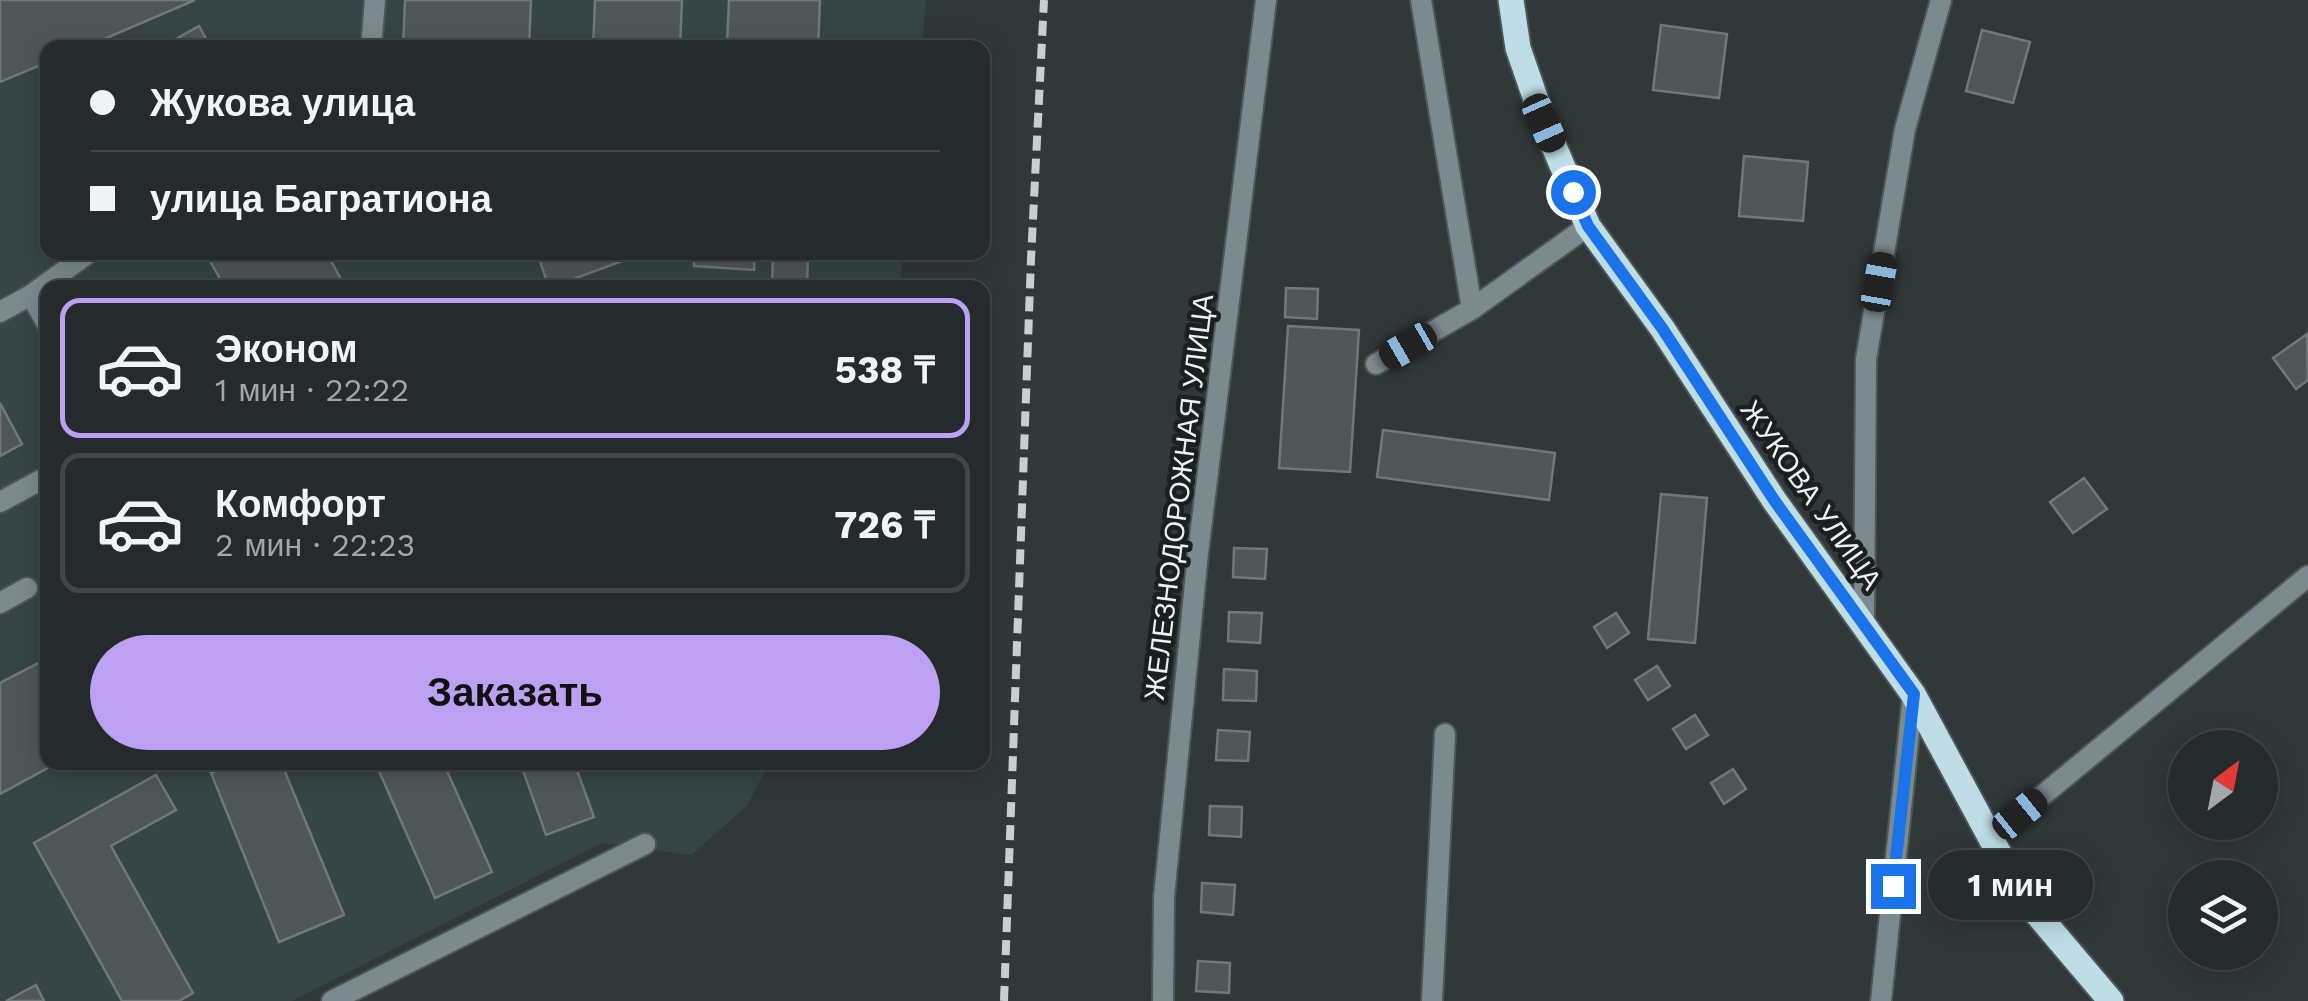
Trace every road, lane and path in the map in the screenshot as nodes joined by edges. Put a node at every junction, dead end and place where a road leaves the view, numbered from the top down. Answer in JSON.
{"nodes":[{"id":1,"x":375,"y":0,"type":"edge"},
{"id":2,"x":1266,"y":0,"type":"edge"},
{"id":3,"x":1422,"y":0,"type":"edge"},
{"id":4,"x":1511,"y":0,"type":"edge"},
{"id":5,"x":1941,"y":0,"type":"edge"},
{"id":6,"x":372,"y":40,"type":"edge"},
{"id":7,"x":1588,"y":226,"type":"junction"},
{"id":8,"x":79,"y":260,"type":"edge"},
{"id":9,"x":52,"y":280,"type":"edge"},
{"id":10,"x":40,"y":288,"type":"edge"},
{"id":11,"x":31,"y":295,"type":"junction"},
{"id":12,"x":1472,"y":308,"type":"junction"},
{"id":13,"x":40,"y":311,"type":"edge"},
{"id":14,"x":0,"y":312,"type":"edge"},
{"id":15,"x":1376,"y":364,"type":"dead end"},
{"id":16,"x":40,"y":480,"type":"edge"},
{"id":17,"x":0,"y":502,"type":"edge"},
{"id":18,"x":2308,"y":576,"type":"edge"},
{"id":19,"x":28,"y":588,"type":"dead end"},
{"id":20,"x":0,"y":604,"type":"edge"},
{"id":21,"x":1864,"y":626,"type":"junction"},
{"id":22,"x":1914,"y":694,"type":"junction"},
{"id":23,"x":1444,"y":734,"type":"dead end"},
{"id":24,"x":1991,"y":838,"type":"junction"},
{"id":25,"x":645,"y":844,"type":"dead end"},
{"id":26,"x":332,"y":1001,"type":"edge"},
{"id":27,"x":1163,"y":1001,"type":"edge"},
{"id":28,"x":1432,"y":1001,"type":"edge"},
{"id":29,"x":1881,"y":1001,"type":"edge"},
{"id":30,"x":2110,"y":1001,"type":"edge"}],
"edges":[{"from":1,"to":6,"type":"street"},
{"from":2,"to":27,"type":"street","name":"ЖЕЛЕЗНОДОРОЖНАЯ УЛИЦА"},
{"from":3,"to":12,"type":"street"},
{"from":4,"to":7,"type":"main road","name":"ЖУКОВА УЛИЦА"},
{"from":5,"to":21,"type":"street"},
{"from":7,"to":12,"type":"street"},
{"from":7,"to":21,"type":"main road","name":"ЖУКОВА УЛИЦА"},
{"from":8,"to":9,"type":"street"},
{"from":10,"to":11,"type":"street"},
{"from":11,"to":13,"type":"street"},
{"from":11,"to":14,"type":"street"},
{"from":12,"to":15,"type":"street"},
{"from":16,"to":17,"type":"street"},
{"from":18,"to":24,"type":"street"},
{"from":19,"to":20,"type":"street"},
{"from":21,"to":22,"type":"main road","name":"ЖУКОВА УЛИЦА"},
{"from":22,"to":24,"type":"main road","name":"ЖУКОВА УЛИЦА"},
{"from":22,"to":29,"type":"street"},
{"from":23,"to":28,"type":"street"},
{"from":24,"to":30,"type":"main road","name":"ЖУКОВА УЛИЦА"},
{"from":25,"to":26,"type":"street"}]}
